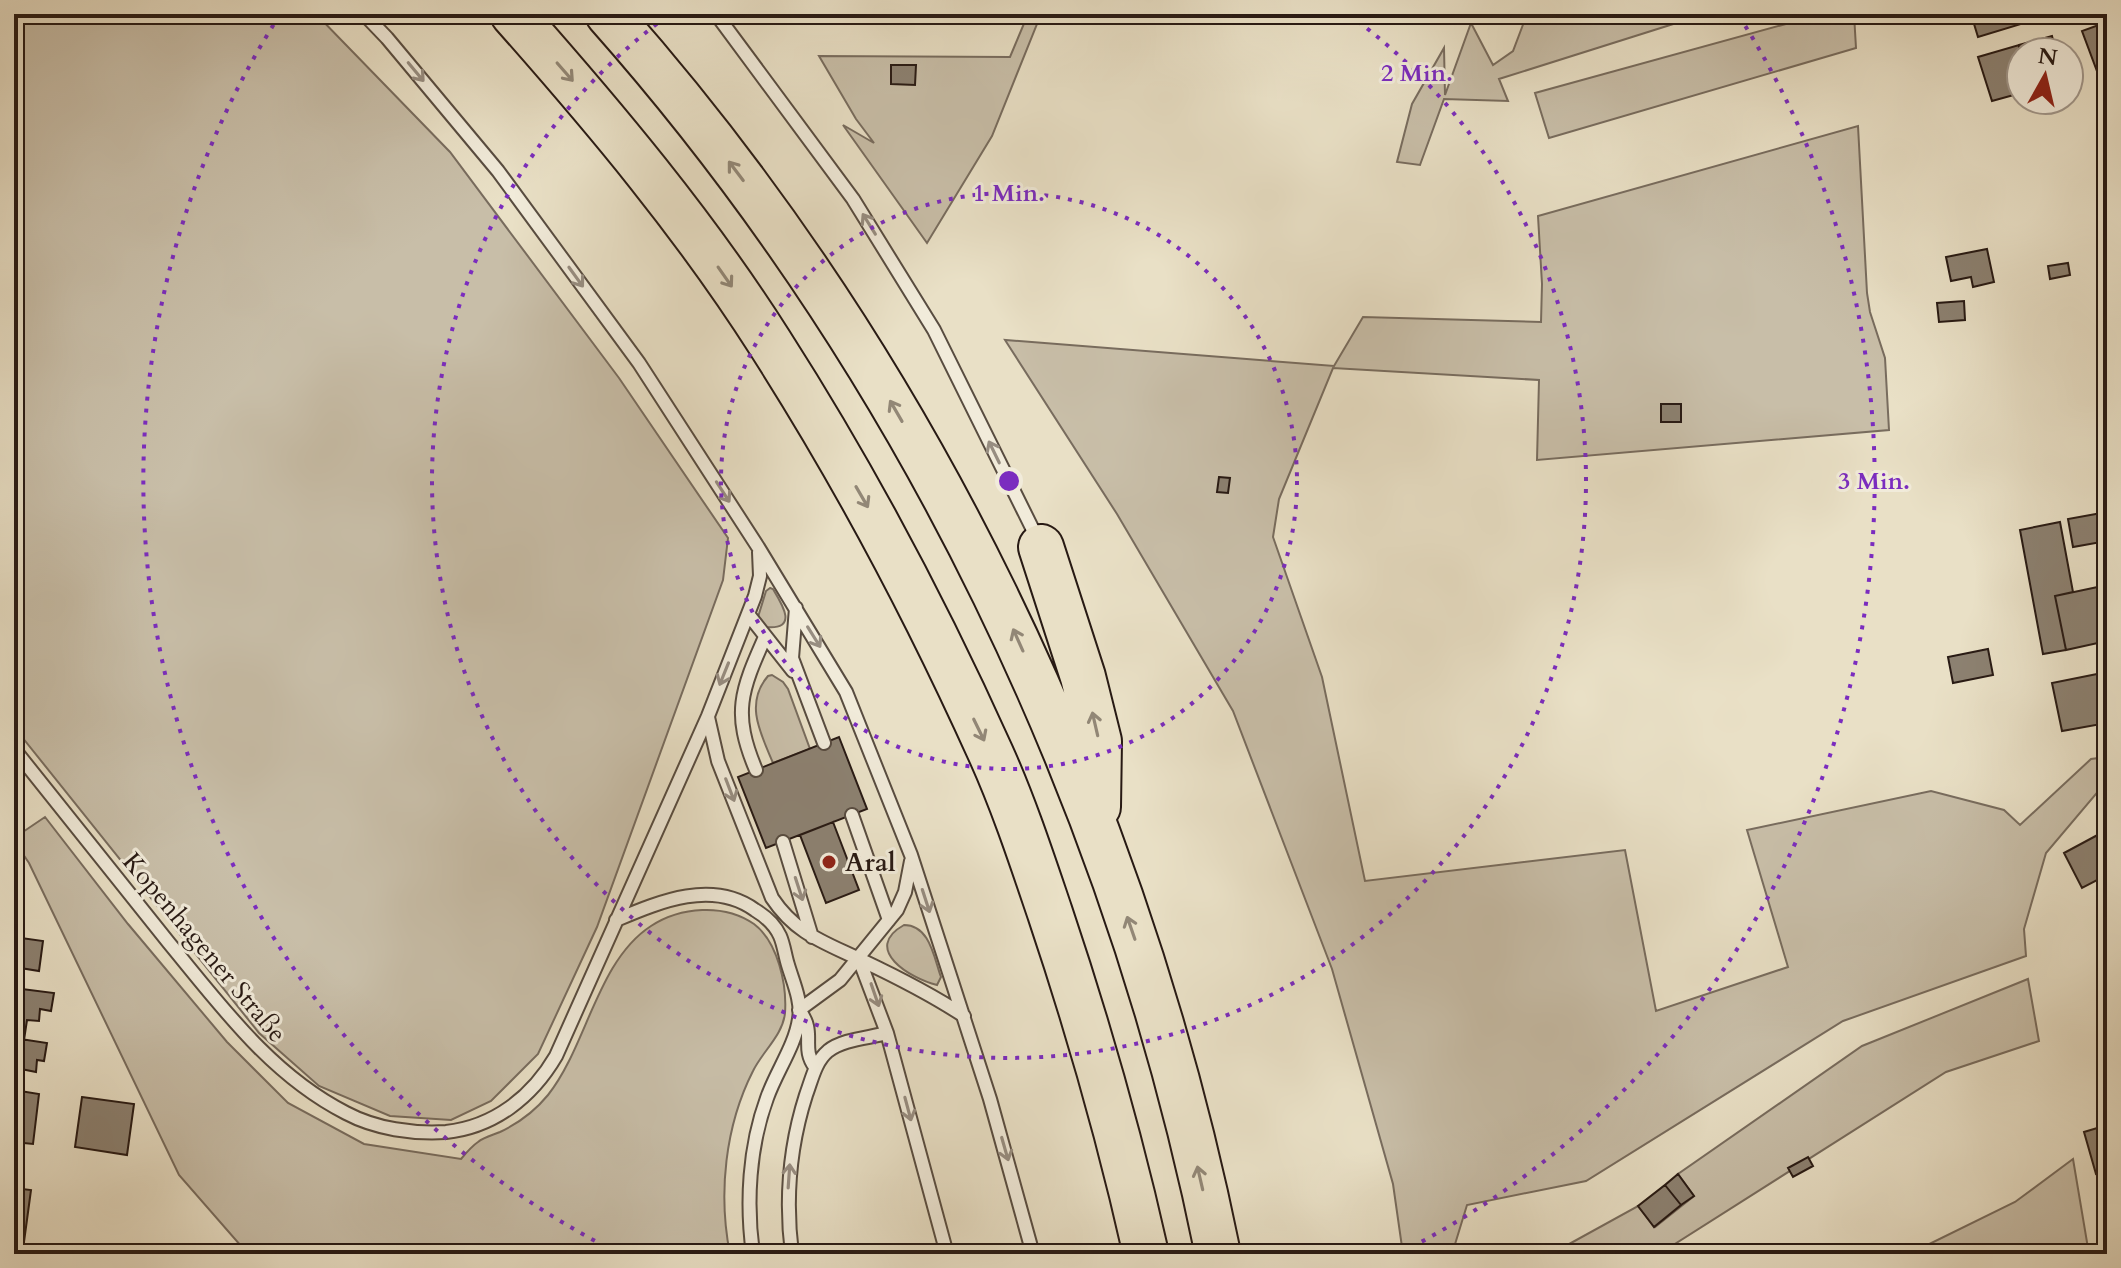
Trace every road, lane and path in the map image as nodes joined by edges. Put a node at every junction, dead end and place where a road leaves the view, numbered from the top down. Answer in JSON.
{"nodes":[{"id":1,"x":364,"y":14,"type":"edge"},
{"id":2,"x":513,"y":14,"type":"edge"},
{"id":3,"x":608,"y":14,"type":"edge"},
{"id":4,"x":716,"y":14,"type":"edge"},
{"id":5,"x":758,"y":547,"type":"junction"},
{"id":6,"x":1041,"y":547,"type":"joint"},
{"id":7,"x":796,"y":608,"type":"junction"},
{"id":8,"x":748,"y":614,"type":"junction"},
{"id":9,"x":765,"y":637,"type":"junction"},
{"id":10,"x":797,"y":676,"type":"junction"},
{"id":11,"x":708,"y":716,"type":"junction"},
{"id":12,"x":824,"y":743,"type":"dead end"},
{"id":13,"x":14,"y":749,"type":"edge"},
{"id":14,"x":756,"y":770,"type":"dead end"},
{"id":15,"x":852,"y":815,"type":"dead end"},
{"id":16,"x":1097,"y":830,"type":"junction"},
{"id":17,"x":783,"y":842,"type":"dead end"},
{"id":18,"x":911,"y":855,"type":"junction"},
{"id":19,"x":772,"y":898,"type":"junction"},
{"id":20,"x":759,"y":912,"type":"junction"},
{"id":21,"x":616,"y":920,"type":"junction"},
{"id":22,"x":889,"y":920,"type":"junction"},
{"id":23,"x":812,"y":937,"type":"junction"},
{"id":24,"x":859,"y":959,"type":"junction"},
{"id":25,"x":799,"y":1010,"type":"junction"},
{"id":26,"x":964,"y":1016,"type":"junction"},
{"id":27,"x":887,"y":1033,"type":"junction"},
{"id":28,"x":815,"y":1067,"type":"junction"},
{"id":29,"x":753,"y":1254,"type":"edge"},
{"id":30,"x":792,"y":1254,"type":"edge"},
{"id":31,"x":947,"y":1254,"type":"edge"},
{"id":32,"x":1033,"y":1254,"type":"edge"},
{"id":33,"x":1146,"y":1254,"type":"edge"},
{"id":34,"x":1218,"y":1254,"type":"edge"}],
"edges":[{"from":1,"to":5,"type":"lane","one_way":true},
{"from":2,"to":33,"type":"highway","one_way":true},
{"from":16,"to":3,"type":"highway","one_way":true},
{"from":6,"to":4,"type":"lane","one_way":true},
{"from":5,"to":7,"type":"lane"},
{"from":5,"to":8,"type":"lane","name":"Kopenhagener Straße"},
{"from":16,"to":6,"type":"highway","one_way":true},
{"from":7,"to":10,"type":"lane"},
{"from":7,"to":18,"type":"lane","one_way":true},
{"from":8,"to":9,"type":"lane"},
{"from":8,"to":11,"type":"lane","name":"Kopenhagener Straße","one_way":true},
{"from":9,"to":10,"type":"lane"},
{"from":9,"to":14,"type":"lane"},
{"from":10,"to":12,"type":"lane"},
{"from":11,"to":19,"type":"lane","one_way":true},
{"from":11,"to":21,"type":"lane","name":"Kopenhagener Straße"},
{"from":13,"to":21,"type":"lane","name":"Kopenhagener Straße"},
{"from":15,"to":22,"type":"lane"},
{"from":34,"to":16,"type":"highway","one_way":true},
{"from":17,"to":23,"type":"lane","one_way":true},
{"from":18,"to":22,"type":"lane"},
{"from":18,"to":26,"type":"lane","one_way":true},
{"from":19,"to":20,"type":"lane"},
{"from":19,"to":23,"type":"lane"},
{"from":20,"to":21,"type":"lane"},
{"from":20,"to":25,"type":"lane"},
{"from":22,"to":24,"type":"lane"},
{"from":23,"to":24,"type":"lane"},
{"from":24,"to":25,"type":"lane"},
{"from":24,"to":26,"type":"lane"},
{"from":24,"to":27,"type":"lane","one_way":true},
{"from":25,"to":28,"type":"lane"},
{"from":25,"to":29,"type":"lane"},
{"from":26,"to":32,"type":"lane","one_way":true},
{"from":27,"to":28,"type":"lane"},
{"from":27,"to":31,"type":"lane","one_way":true},
{"from":30,"to":28,"type":"lane","one_way":true}]}
